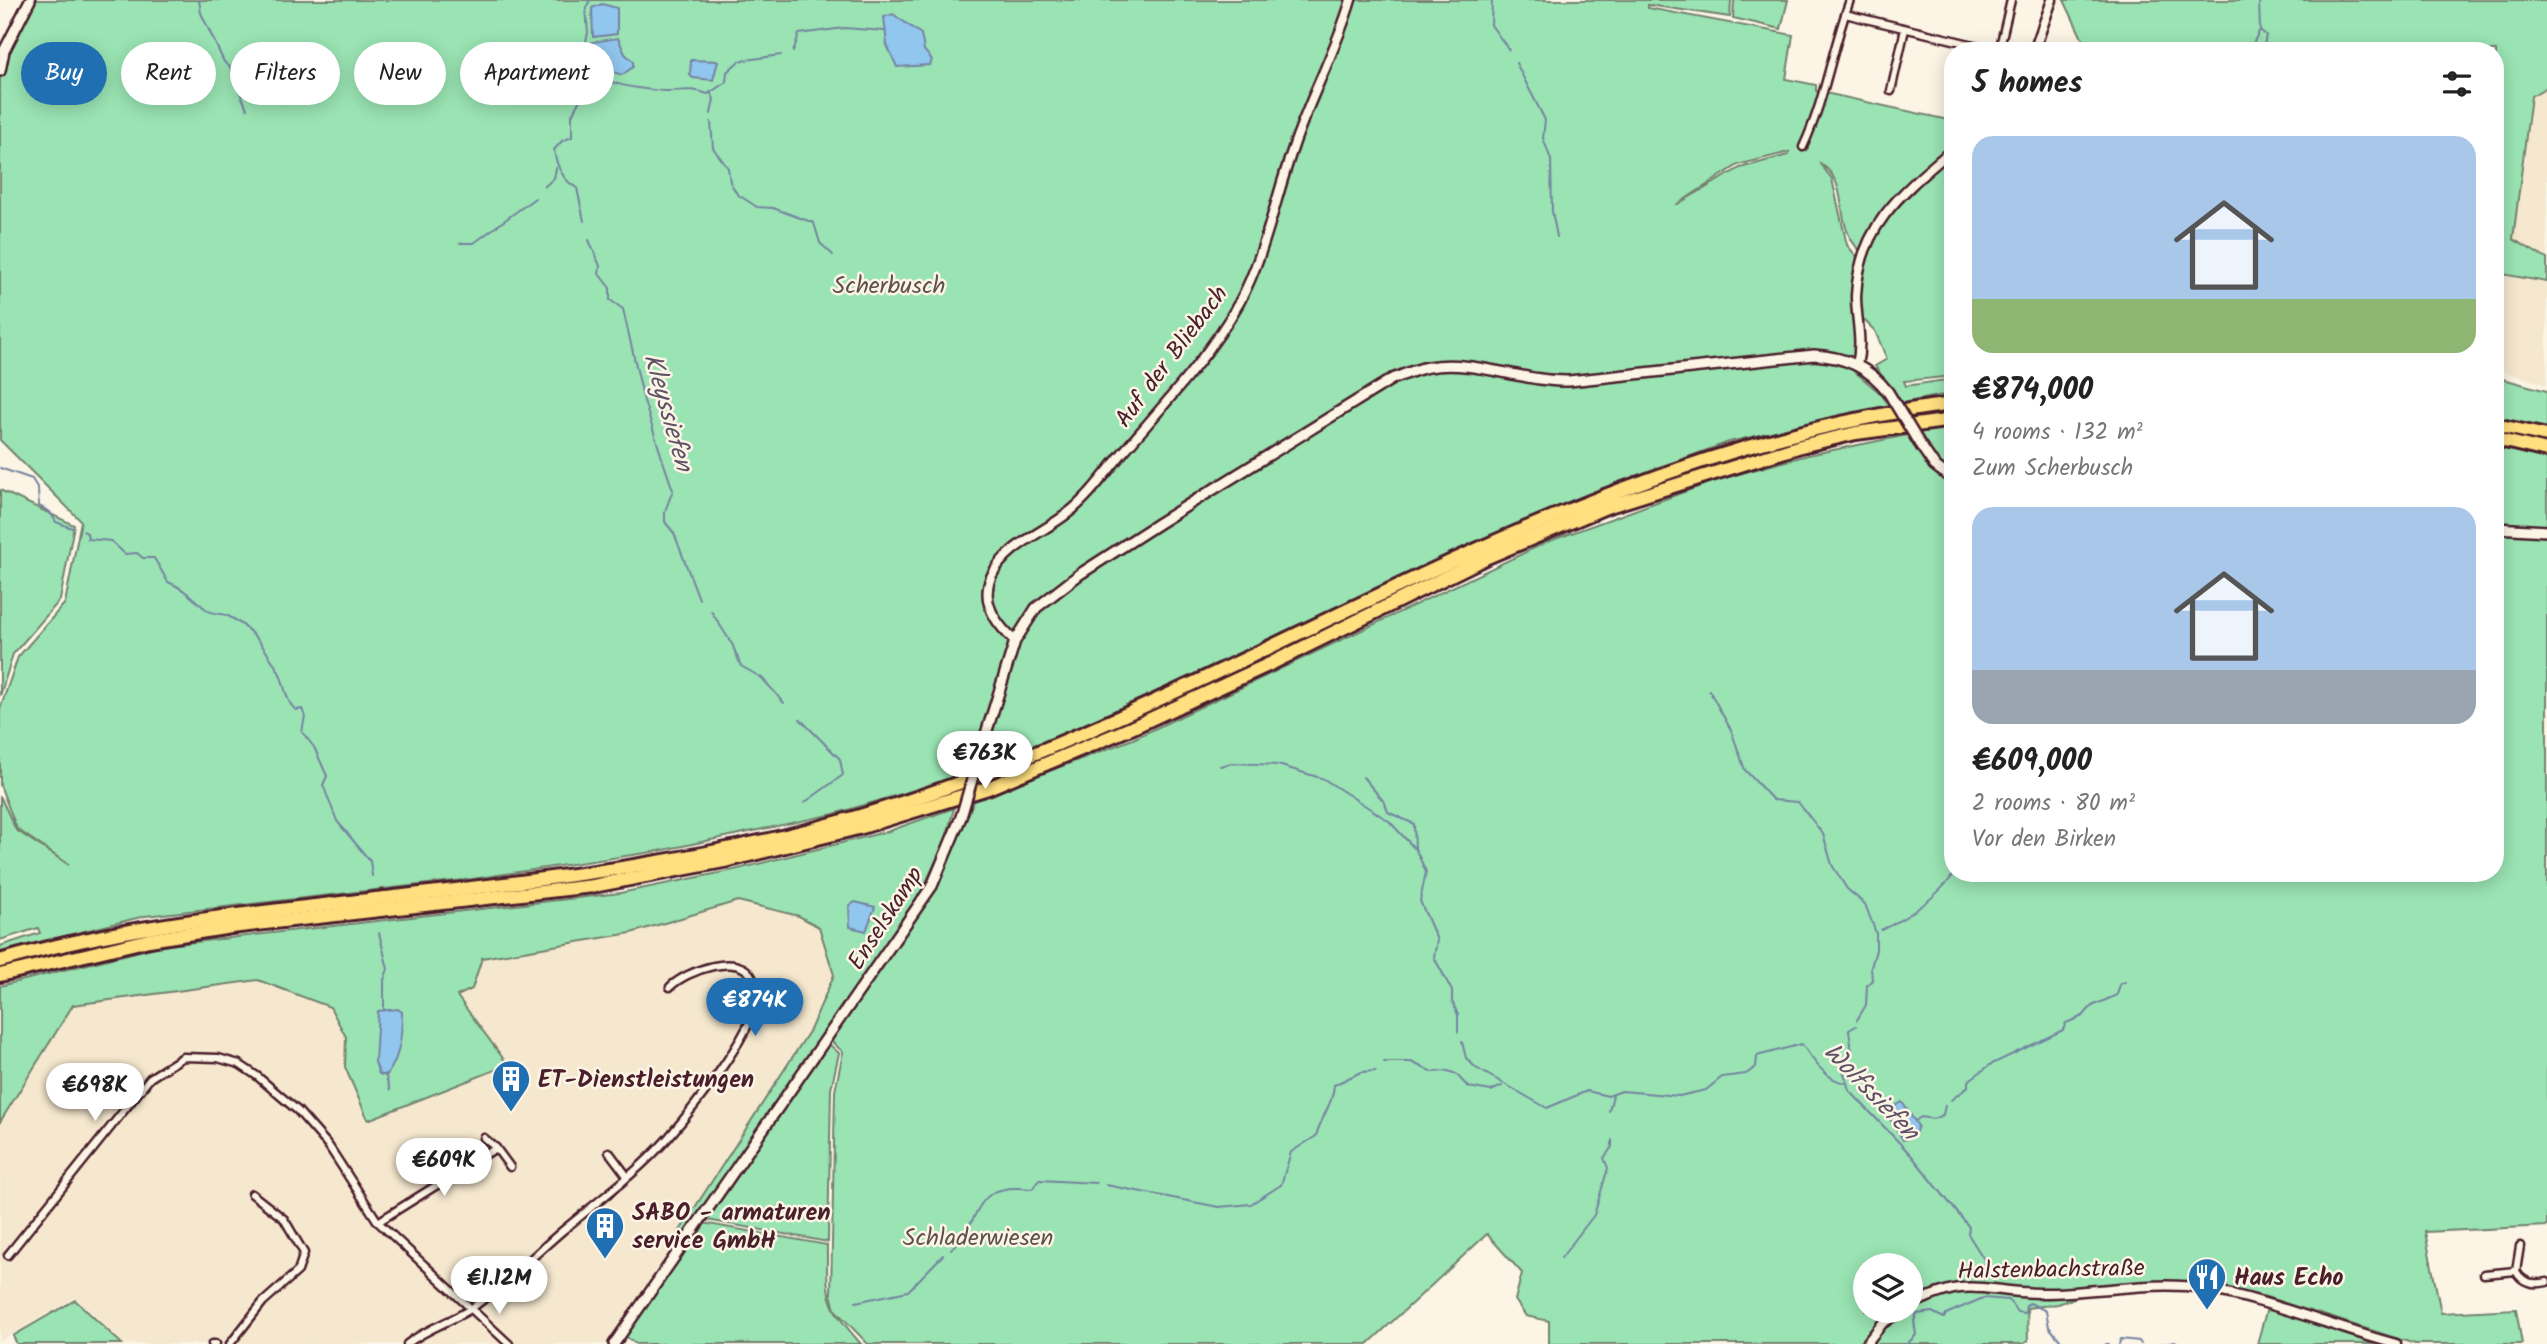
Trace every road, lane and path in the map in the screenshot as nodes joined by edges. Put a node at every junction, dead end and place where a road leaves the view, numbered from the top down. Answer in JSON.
{"nodes":[{"id":1,"x":30,"y":0,"type":"edge"},
{"id":2,"x":1352,"y":0,"type":"edge"},
{"id":3,"x":1850,"y":0,"type":"edge"},
{"id":4,"x":2011,"y":0,"type":"edge"},
{"id":5,"x":2052,"y":0,"type":"edge"},
{"id":6,"x":1845,"y":14,"type":"junction"},
{"id":7,"x":1905,"y":29,"type":"junction"},
{"id":8,"x":1961,"y":42,"type":"edge"},
{"id":9,"x":2001,"y":42,"type":"edge"},
{"id":10,"x":2037,"y":42,"type":"edge"},
{"id":11,"x":0,"y":71,"type":"edge"},
{"id":12,"x":1891,"y":91,"type":"dead end"},
{"id":13,"x":1802,"y":147,"type":"dead end"},
{"id":14,"x":1944,"y":157,"type":"edge"},
{"id":15,"x":1857,"y":365,"type":"junction"},
{"id":16,"x":1944,"y":406,"type":"edge"},
{"id":17,"x":1944,"y":421,"type":"edge"},
{"id":18,"x":2504,"y":427,"type":"edge"},
{"id":19,"x":2547,"y":436,"type":"edge"},
{"id":20,"x":2504,"y":441,"type":"edge"},
{"id":21,"x":2547,"y":451,"type":"edge"},
{"id":22,"x":1944,"y":473,"type":"edge"},
{"id":23,"x":2504,"y":528,"type":"edge"},
{"id":24,"x":2547,"y":531,"type":"edge"},
{"id":25,"x":1015,"y":641,"type":"junction"},
{"id":26,"x":0,"y":961,"type":"edge"},
{"id":27,"x":0,"y":975,"type":"edge"},
{"id":28,"x":670,"y":987,"type":"dead end"},
{"id":29,"x":484,"y":1138,"type":"dead end"},
{"id":30,"x":496,"y":1148,"type":"junction"},
{"id":31,"x":609,"y":1152,"type":"dead end"},
{"id":32,"x":510,"y":1167,"type":"dead end"},
{"id":33,"x":627,"y":1176,"type":"junction"},
{"id":34,"x":252,"y":1194,"type":"dead end"},
{"id":35,"x":378,"y":1222,"type":"junction"},
{"id":36,"x":2520,"y":1246,"type":"dead end"},
{"id":37,"x":8,"y":1255,"type":"dead end"},
{"id":38,"x":2515,"y":1271,"type":"junction"},
{"id":39,"x":2484,"y":1274,"type":"dead end"},
{"id":40,"x":2547,"y":1282,"type":"edge"},
{"id":41,"x":1923,"y":1301,"type":"edge"},
{"id":42,"x":471,"y":1309,"type":"junction"},
{"id":43,"x":1883,"y":1323,"type":"edge"},
{"id":44,"x":230,"y":1344,"type":"edge"},
{"id":45,"x":407,"y":1344,"type":"edge"},
{"id":46,"x":509,"y":1344,"type":"edge"},
{"id":47,"x":614,"y":1344,"type":"edge"},
{"id":48,"x":1866,"y":1344,"type":"edge"},
{"id":49,"x":2396,"y":1344,"type":"edge"}],
"edges":[{"from":1,"to":11,"type":"main road"},
{"from":2,"to":25,"type":"street","name":"Auf der Bliebach"},
{"from":3,"to":6,"type":"street"},
{"from":4,"to":9,"type":"street"},
{"from":5,"to":10,"type":"street"},
{"from":6,"to":7,"type":"street"},
{"from":6,"to":13,"type":"street"},
{"from":7,"to":8,"type":"street"},
{"from":7,"to":12,"type":"street"},
{"from":14,"to":15,"type":"street"},
{"from":15,"to":22,"type":"main road","bridge":true},
{"from":15,"to":25,"type":"main road","name":"Enselskamp"},
{"from":16,"to":26,"type":"highway"},
{"from":17,"to":27,"type":"highway"},
{"from":18,"to":19,"type":"highway"},
{"from":20,"to":21,"type":"highway"},
{"from":23,"to":24,"type":"main road"},
{"from":25,"to":47,"type":"main road","name":"Enselskamp","bridge":true},
{"from":28,"to":33,"type":"street"},
{"from":29,"to":30,"type":"street"},
{"from":30,"to":32,"type":"street"},
{"from":30,"to":35,"type":"street"},
{"from":31,"to":33,"type":"street"},
{"from":33,"to":42,"type":"street"},
{"from":34,"to":44,"type":"street"},
{"from":35,"to":37,"type":"street"},
{"from":35,"to":42,"type":"street"},
{"from":36,"to":38,"type":"street"},
{"from":38,"to":39,"type":"street"},
{"from":38,"to":40,"type":"street"},
{"from":41,"to":49,"type":"street","name":"Halstenbachstraße"},
{"from":42,"to":45,"type":"street"},
{"from":42,"to":46,"type":"street"},
{"from":43,"to":48,"type":"street"}]}
